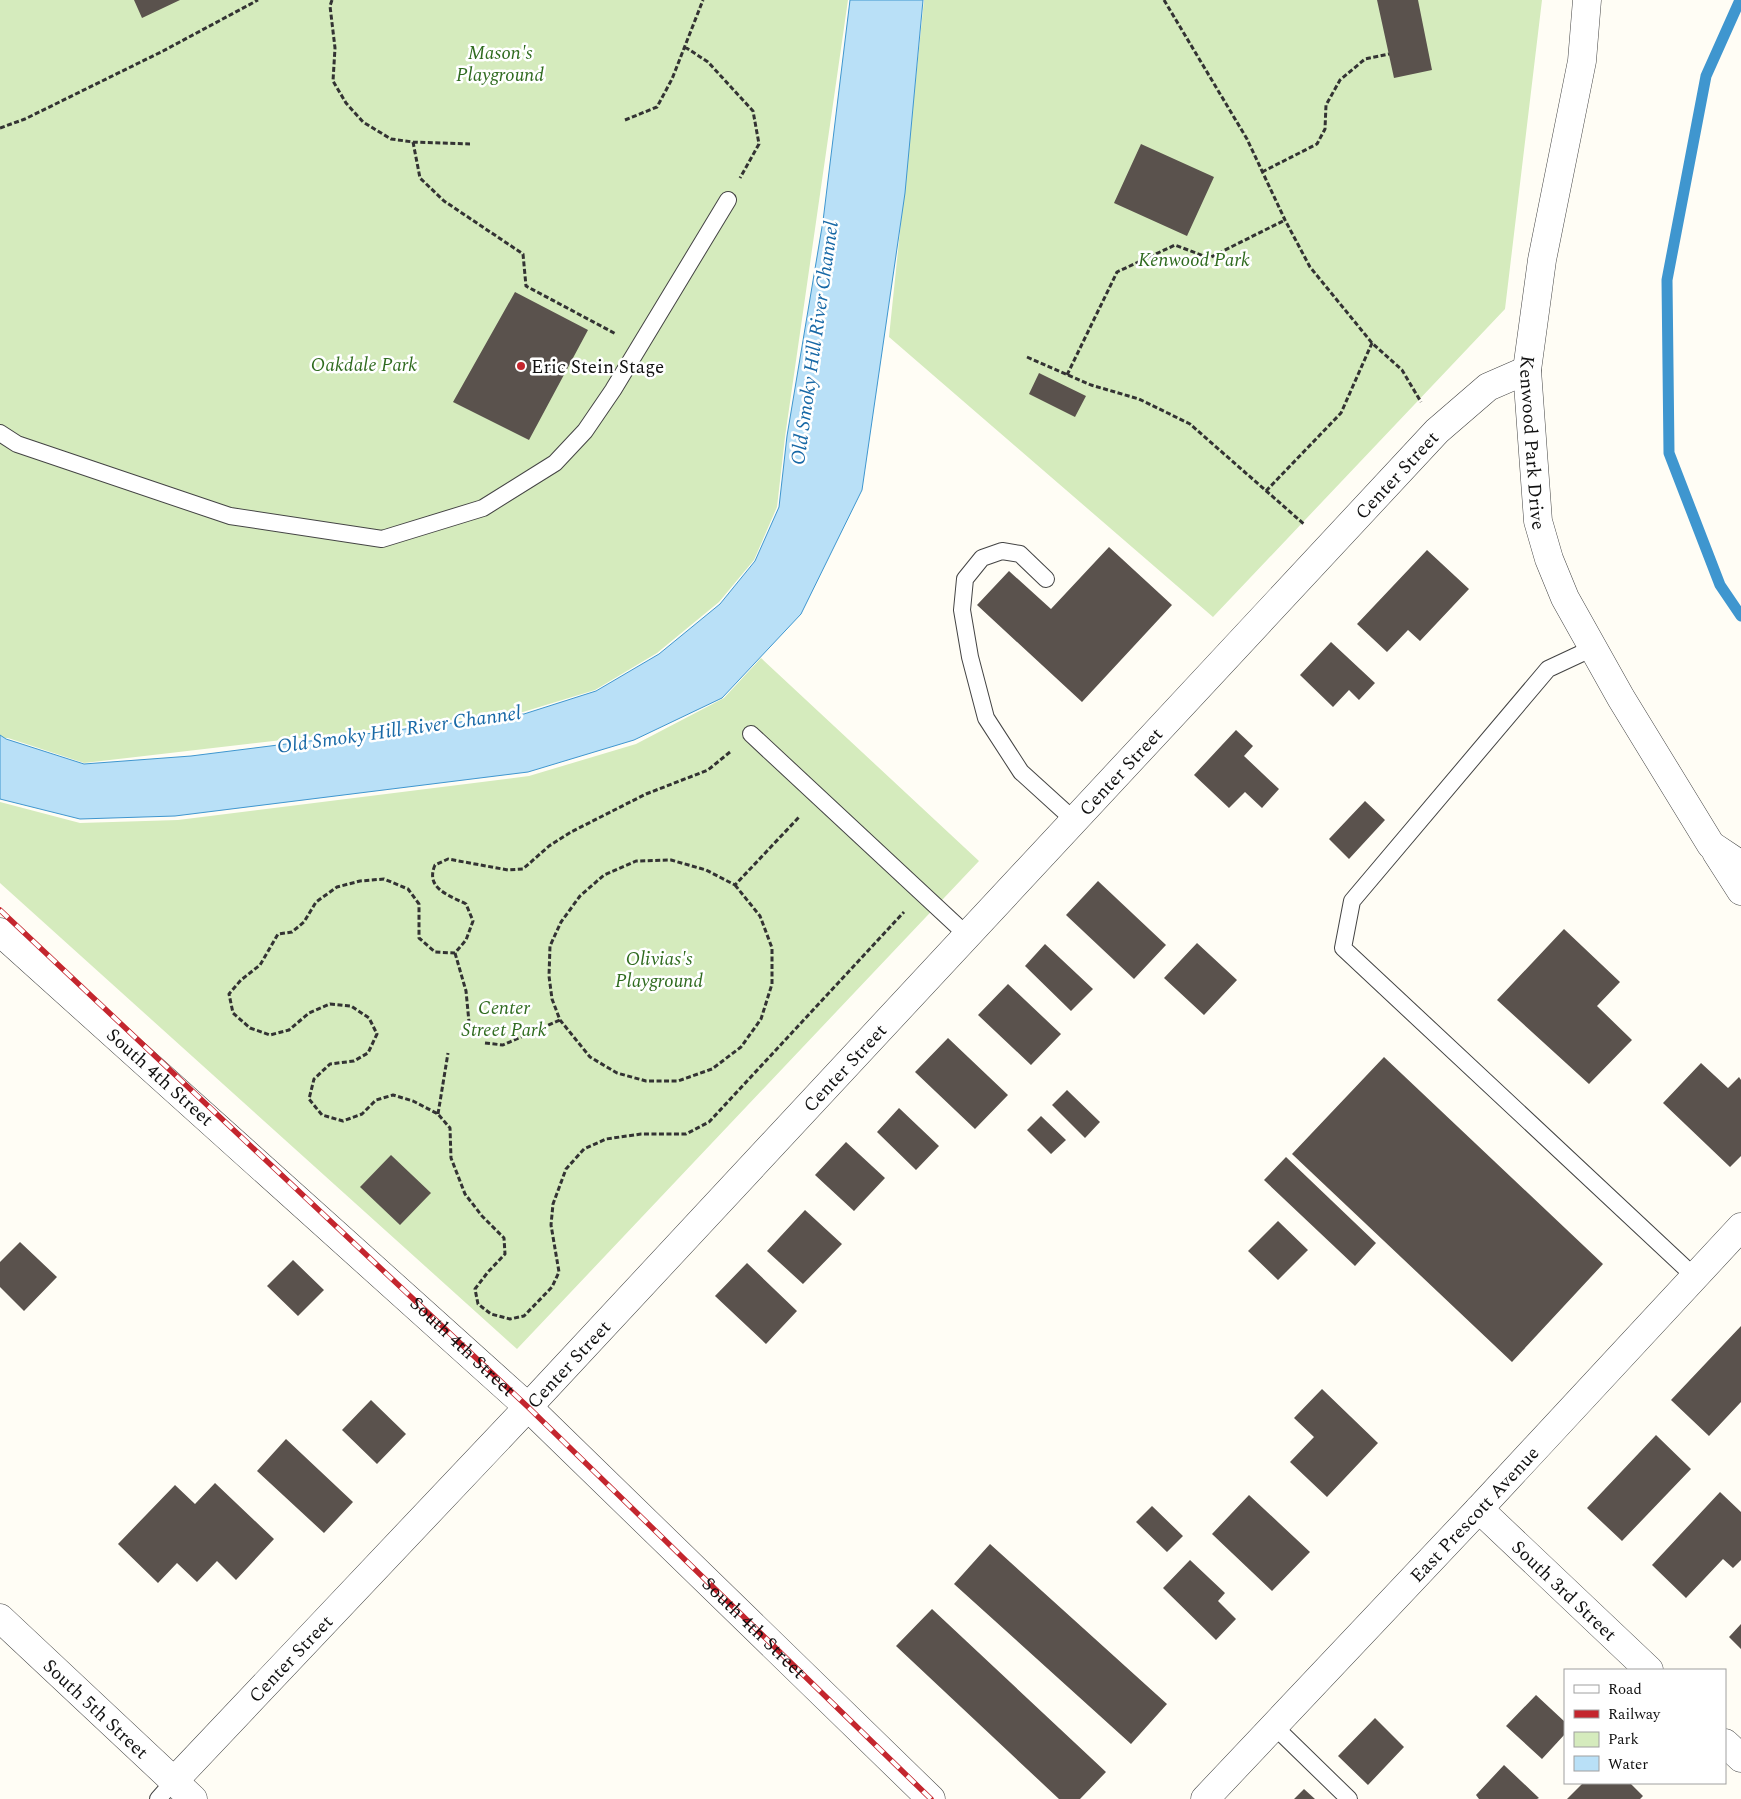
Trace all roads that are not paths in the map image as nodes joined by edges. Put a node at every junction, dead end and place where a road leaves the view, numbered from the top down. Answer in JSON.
{"nodes":[{"id":1,"x":1587,"y":0,"type":"edge"},
{"id":2,"x":728,"y":200,"type":"road end"},
{"id":3,"x":1527,"y":370,"type":"junction"},
{"id":4,"x":0,"y":433,"type":"edge"},
{"id":5,"x":1046,"y":580,"type":"dead end"},
{"id":6,"x":1593,"y":648,"type":"junction"},
{"id":7,"x":751,"y":734,"type":"road end"},
{"id":8,"x":1075,"y":821,"type":"junction"},
{"id":9,"x":1711,"y":845,"type":"junction"},
{"id":10,"x":1741,"y":865,"type":"edge"},
{"id":11,"x":1741,"y":891,"type":"edge"},
{"id":12,"x":0,"y":932,"type":"edge"},
{"id":13,"x":968,"y":936,"type":"junction"},
{"id":14,"x":1741,"y":1226,"type":"edge"},
{"id":15,"x":1695,"y":1276,"type":"junction"},
{"id":16,"x":528,"y":1407,"type":"junction"},
{"id":17,"x":1479,"y":1509,"type":"junction"},
{"id":18,"x":0,"y":1618,"type":"edge"},
{"id":19,"x":1648,"y":1669,"type":"edge"},
{"id":20,"x":1274,"y":1726,"type":"junction"},
{"id":21,"x":1726,"y":1744,"type":"edge"},
{"id":22,"x":1741,"y":1758,"type":"edge"},
{"id":23,"x":175,"y":1793,"type":"edge"},
{"id":24,"x":931,"y":1799,"type":"edge"},
{"id":25,"x":1205,"y":1799,"type":"edge"},
{"id":26,"x":1349,"y":1799,"type":"edge"}],
"edges":[{"from":1,"to":3,"type":"street","name":"Kenwood Park Drive"},
{"from":2,"to":4,"type":"lane"},
{"from":3,"to":6,"type":"street","name":"Kenwood Park Drive"},
{"from":3,"to":8,"type":"street","name":"Center Street"},
{"from":5,"to":8,"type":"lane"},
{"from":6,"to":9,"type":"street","name":"Kenwood Park Drive"},
{"from":6,"to":15,"type":"lane"},
{"from":7,"to":13,"type":"lane"},
{"from":8,"to":13,"type":"street","name":"Center Street"},
{"from":9,"to":10,"type":"street","name":"Kenwood Park Drive"},
{"from":9,"to":11,"type":"street","name":"Kenwood Park Drive"},
{"from":12,"to":16,"type":"street","name":"South 4th Street"},
{"from":13,"to":16,"type":"street","name":"Center Street"},
{"from":14,"to":15,"type":"street","name":"East Prescott Avenue"},
{"from":15,"to":17,"type":"street","name":"East Prescott Avenue"},
{"from":16,"to":23,"type":"street","name":"Center Street"},
{"from":16,"to":24,"type":"street","name":"South 4th Street"},
{"from":17,"to":19,"type":"street","name":"South 3rd Street"},
{"from":17,"to":20,"type":"street","name":"East Prescott Avenue"},
{"from":18,"to":23,"type":"street","name":"South 5th Street"},
{"from":20,"to":25,"type":"street","name":"East Prescott Avenue"},
{"from":20,"to":26,"type":"lane"},
{"from":21,"to":22,"type":"street"}]}
